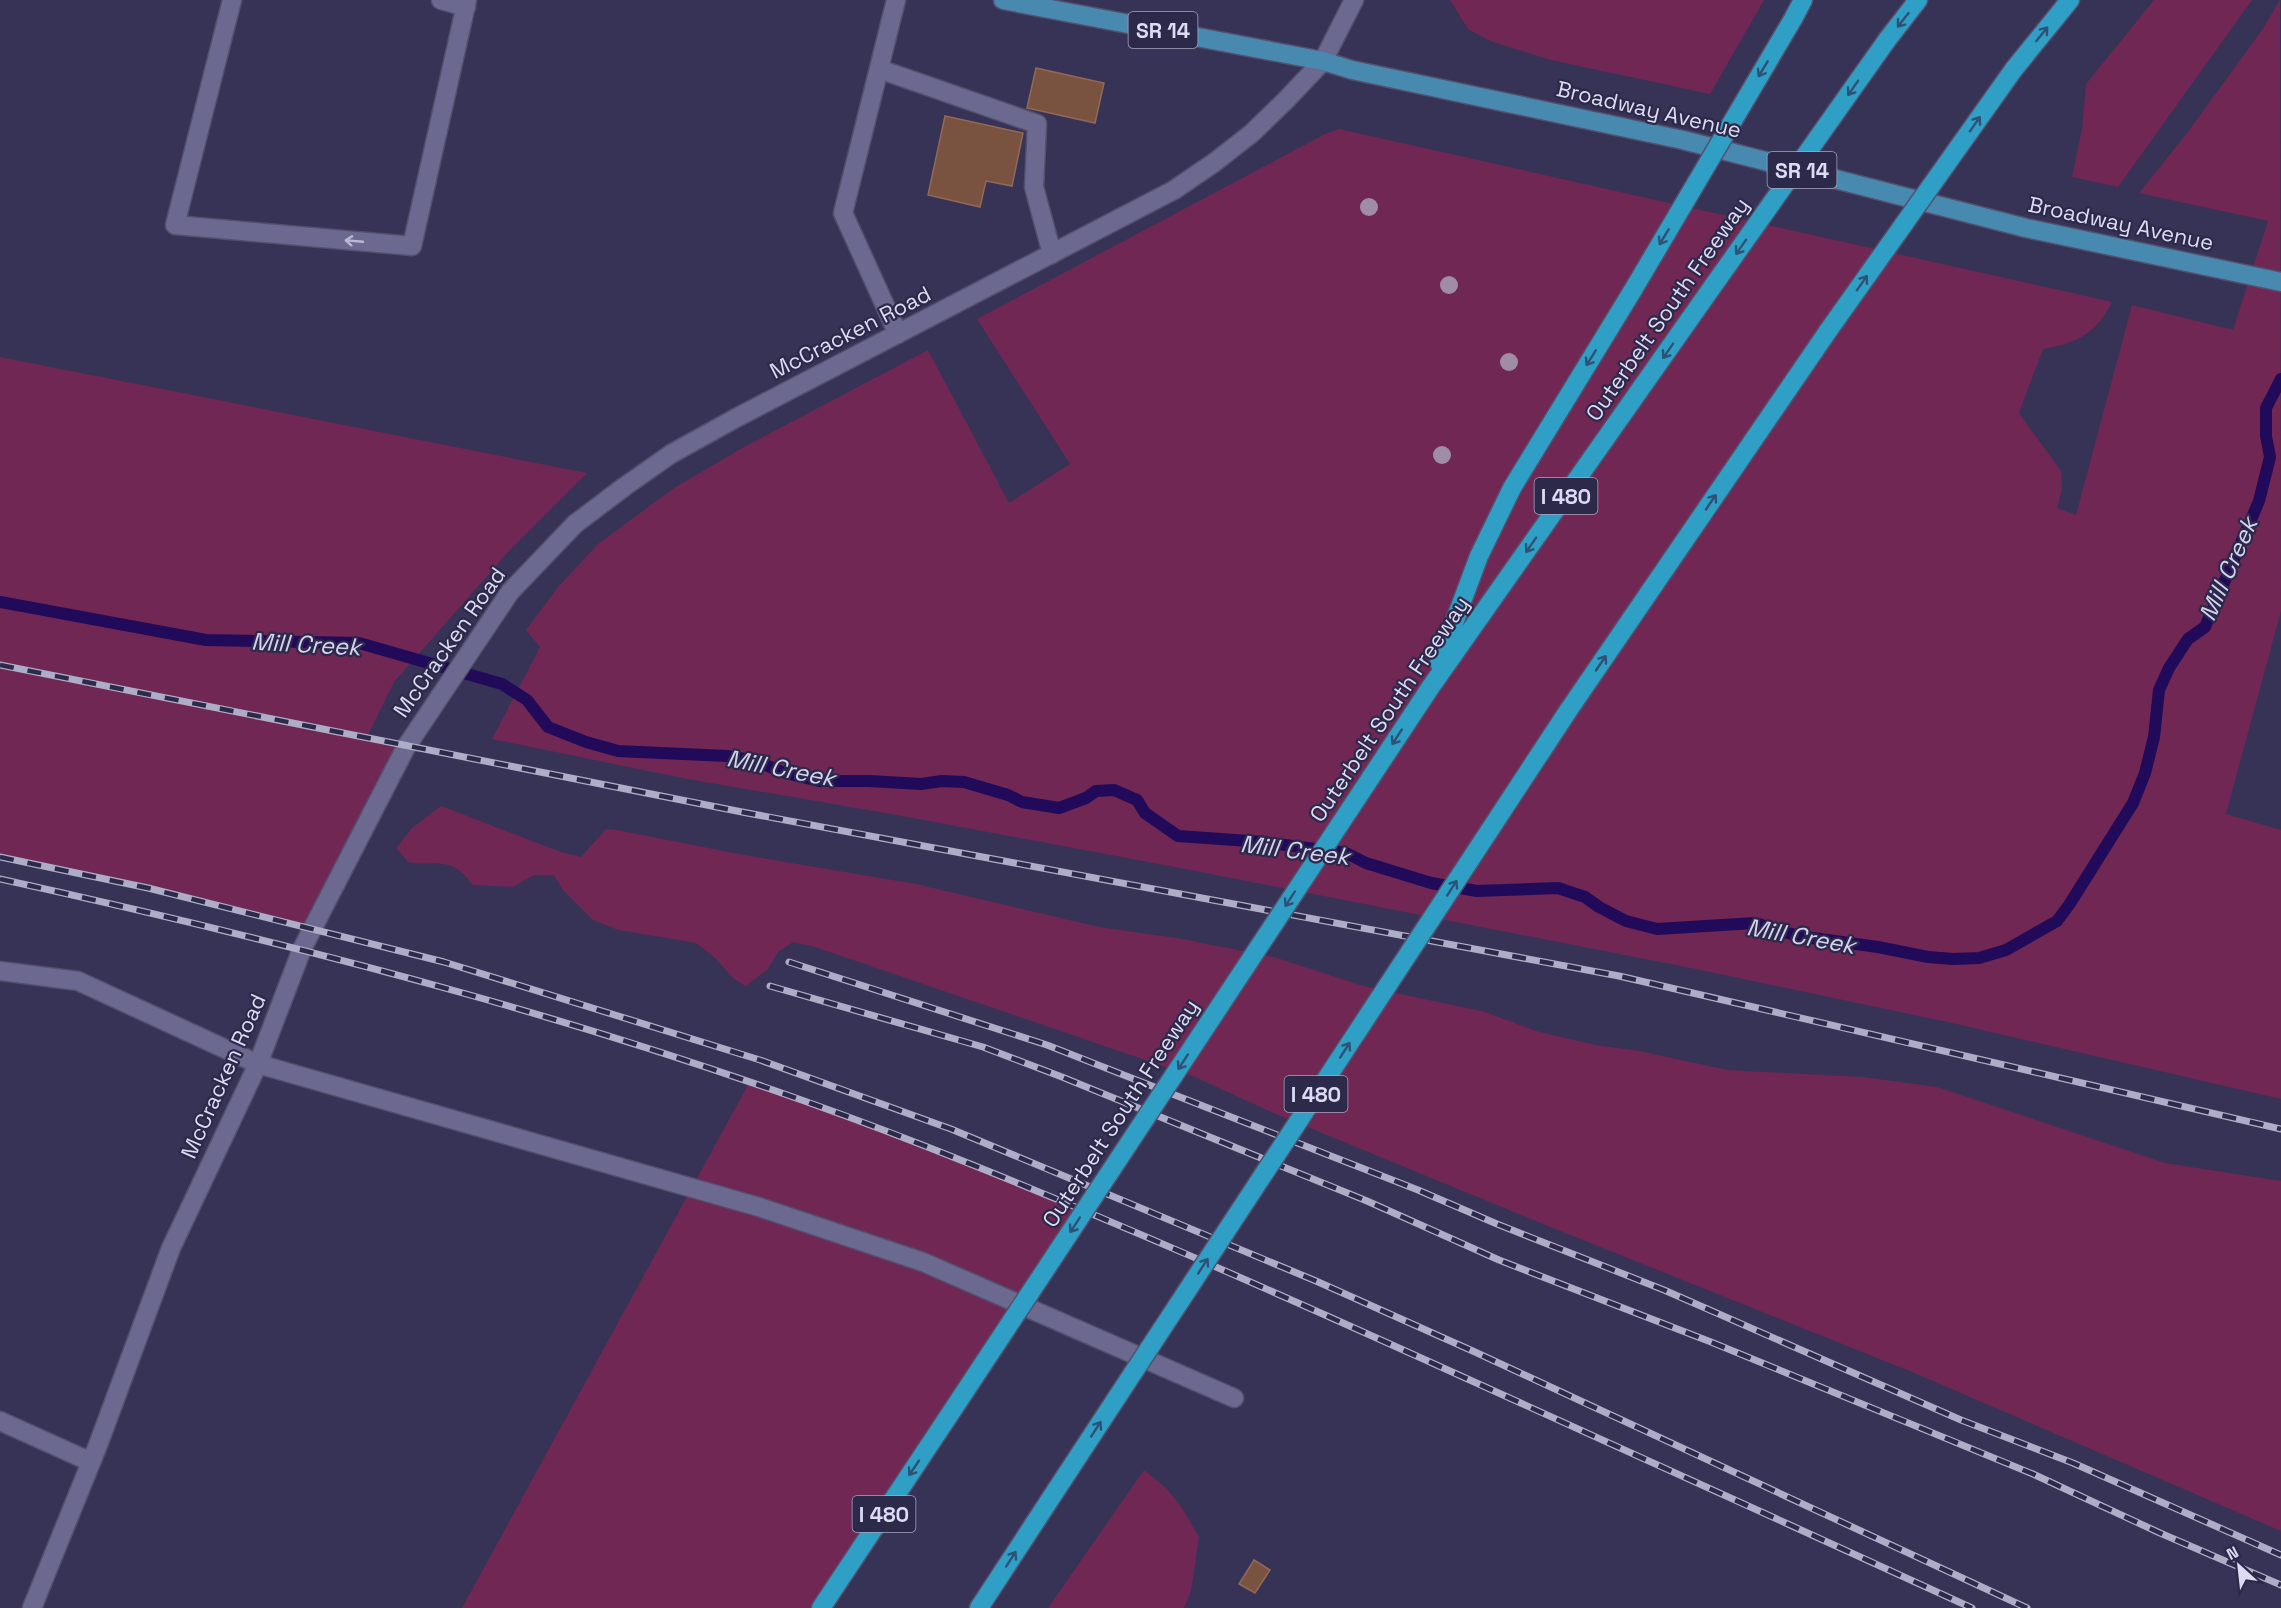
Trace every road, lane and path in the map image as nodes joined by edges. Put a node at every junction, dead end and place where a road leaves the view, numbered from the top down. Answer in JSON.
{"nodes":[{"id":1,"x":232,"y":0,"type":"edge"},
{"id":2,"x":441,"y":0,"type":"edge"},
{"id":3,"x":896,"y":0,"type":"edge"},
{"id":4,"x":1003,"y":0,"type":"edge"},
{"id":5,"x":1353,"y":0,"type":"edge"},
{"id":6,"x":1803,"y":0,"type":"edge"},
{"id":7,"x":1918,"y":0,"type":"edge"},
{"id":8,"x":2070,"y":0,"type":"edge"},
{"id":9,"x":466,"y":3,"type":"edge"},
{"id":10,"x":1323,"y":61,"type":"junction"},
{"id":11,"x":879,"y":69,"type":"junction"},
{"id":12,"x":1052,"y":254,"type":"junction"},
{"id":13,"x":2281,"y":282,"type":"edge"},
{"id":14,"x":898,"y":334,"type":"junction"},
{"id":15,"x":1430,"y":688,"type":"junction"},
{"id":16,"x":0,"y":970,"type":"edge"},
{"id":17,"x":258,"y":1064,"type":"junction"},
{"id":18,"x":1234,"y":1398,"type":"dead end"},
{"id":19,"x":0,"y":1421,"type":"edge"},
{"id":20,"x":91,"y":1462,"type":"junction"},
{"id":21,"x":32,"y":1608,"type":"edge"},
{"id":22,"x":821,"y":1608,"type":"edge"},
{"id":23,"x":979,"y":1608,"type":"edge"}],
"edges":[{"from":9,"to":1,"type":"street","one_way":true},
{"from":2,"to":9,"type":"street"},
{"from":3,"to":11,"type":"street"},
{"from":4,"to":10,"type":"main road","name":"Broadway Avenue","number":"SR 14"},
{"from":5,"to":10,"type":"street","name":"McCracken Road"},
{"from":6,"to":15,"type":"highway","one_way":true,"bridge":true},
{"from":7,"to":15,"type":"highway","name":"Outerbelt South Freeway","number":"I 480","one_way":true,"bridge":true},
{"from":23,"to":8,"type":"highway","number":"I 480","one_way":true,"bridge":true},
{"from":10,"to":12,"type":"street","name":"McCracken Road"},
{"from":10,"to":13,"type":"main road","name":"Broadway Avenue","number":"SR 14"},
{"from":11,"to":12,"type":"street"},
{"from":11,"to":14,"type":"street"},
{"from":12,"to":14,"type":"street","name":"McCracken Road"},
{"from":14,"to":17,"type":"street","name":"McCracken Road"},
{"from":15,"to":22,"type":"highway","name":"Outerbelt South Freeway","number":"I 480","one_way":true,"bridge":true},
{"from":16,"to":17,"type":"street"},
{"from":17,"to":18,"type":"street"},
{"from":17,"to":20,"type":"street","name":"McCracken Road"},
{"from":19,"to":20,"type":"street"},
{"from":20,"to":21,"type":"street","name":"McCracken Road"}]}
